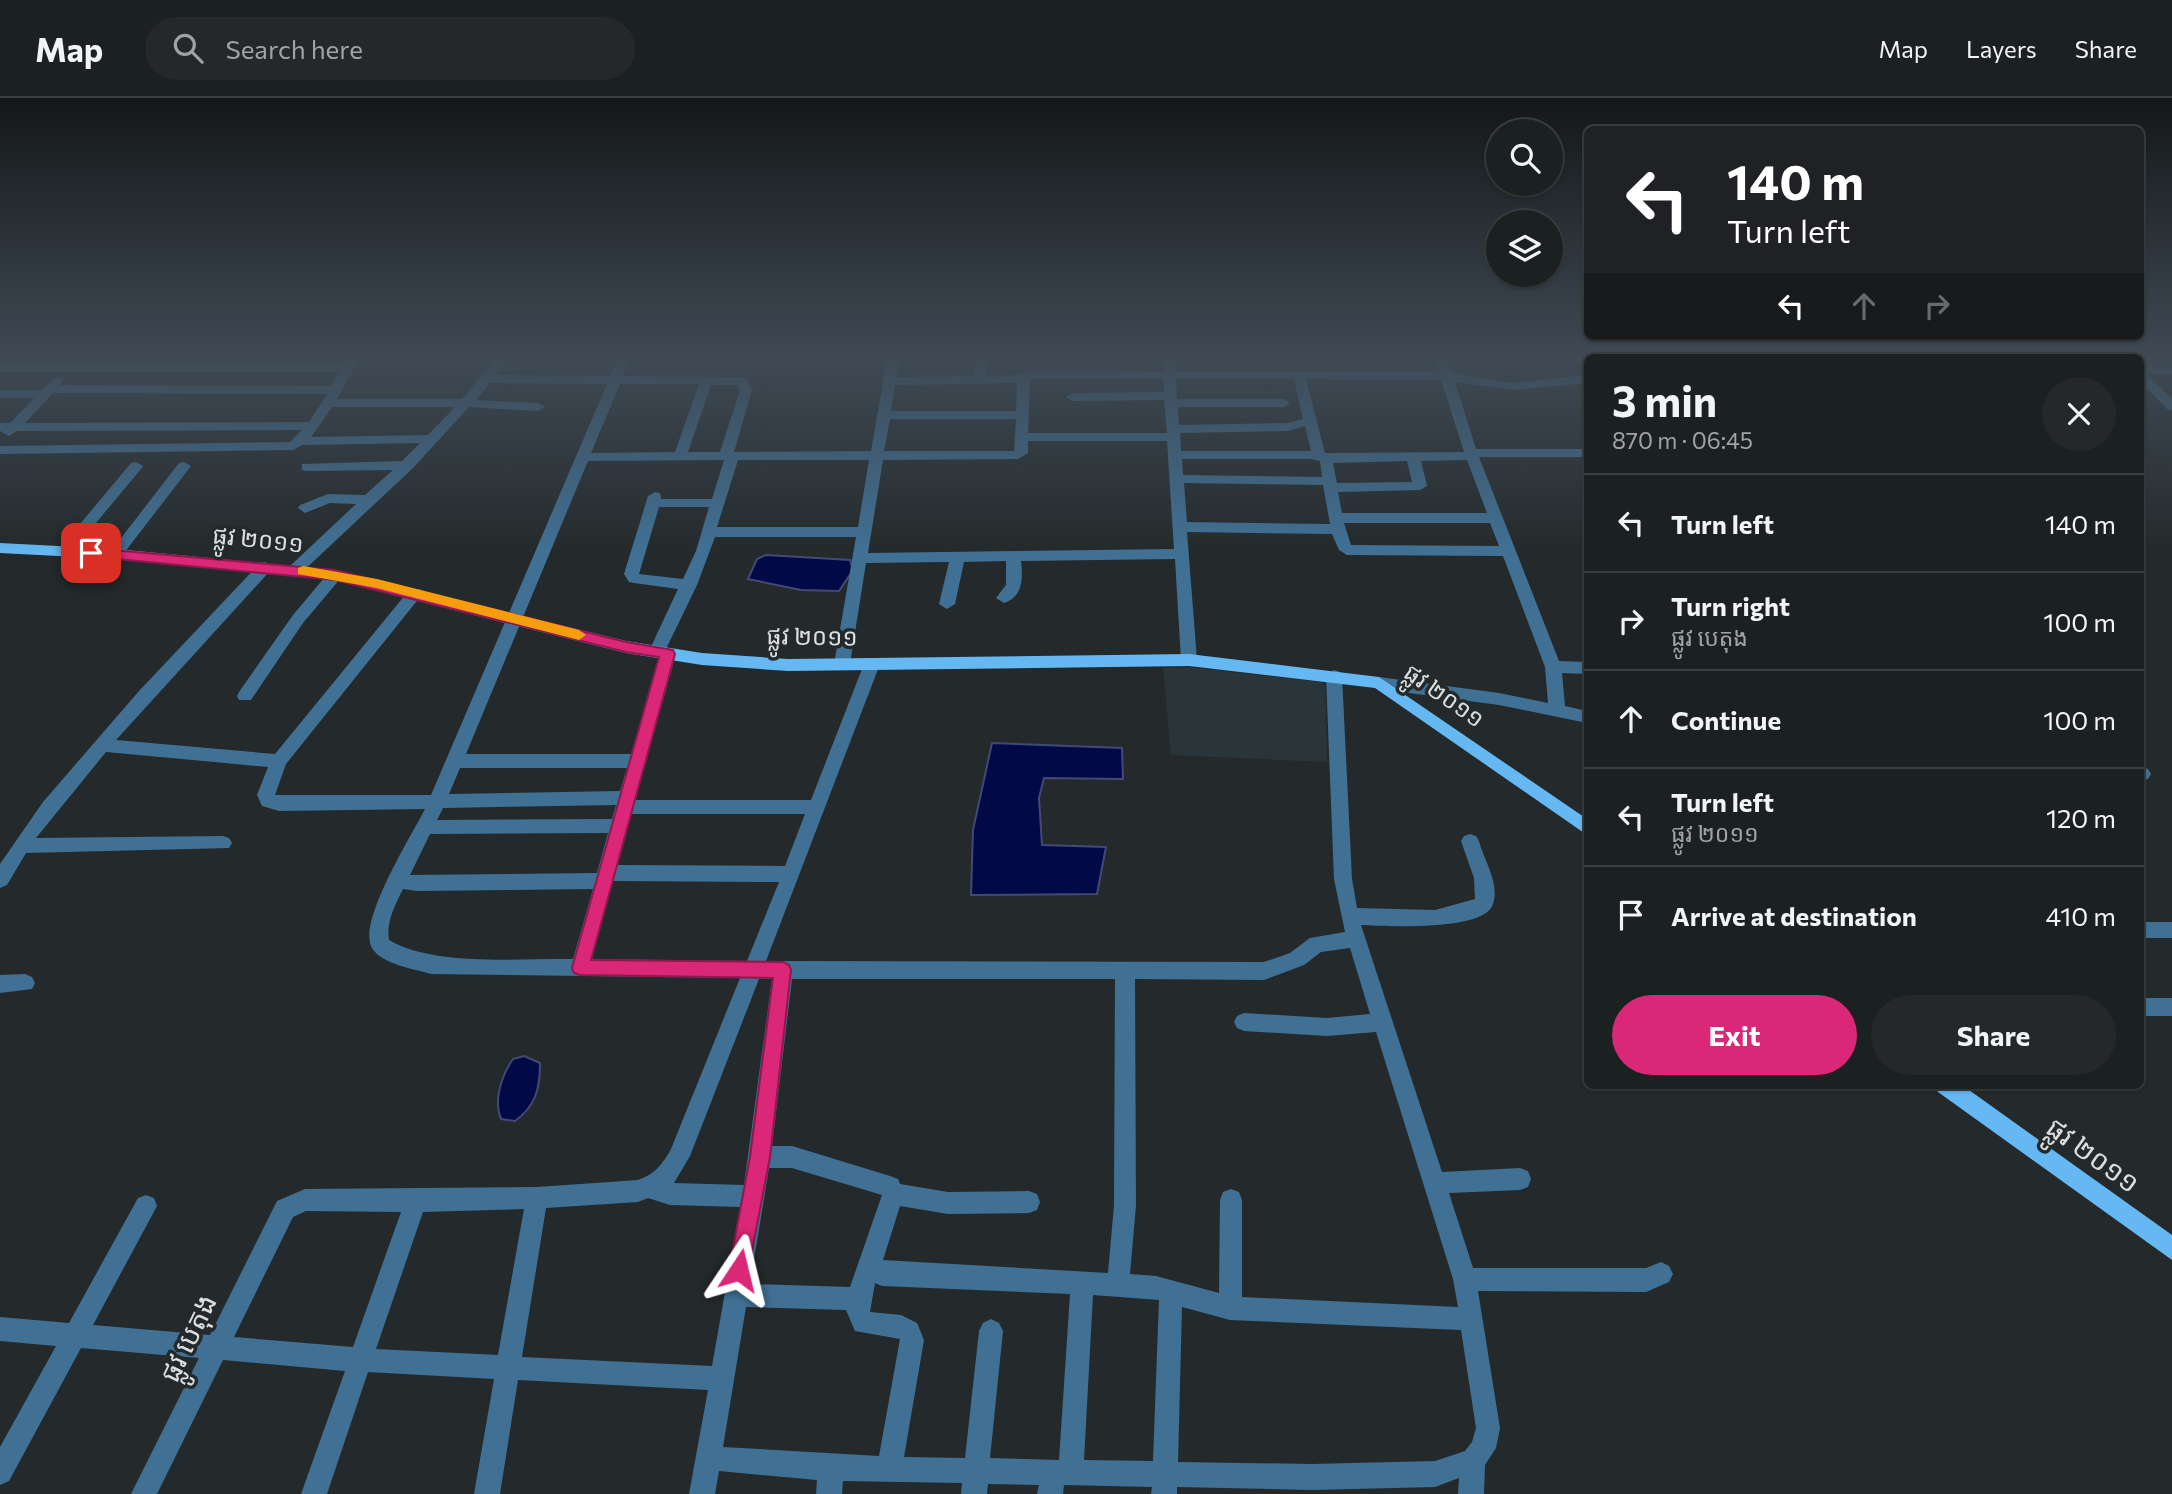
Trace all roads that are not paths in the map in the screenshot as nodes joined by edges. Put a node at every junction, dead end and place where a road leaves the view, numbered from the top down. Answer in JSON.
{"nodes":[{"id":1,"x":444,"y":424,"type":"edge"},
{"id":2,"x":598,"y":424,"type":"edge"},
{"id":3,"x":691,"y":424,"type":"edge"},
{"id":4,"x":737,"y":424,"type":"edge"},
{"id":5,"x":881,"y":424,"type":"edge"},
{"id":6,"x":1022,"y":424,"type":"edge"},
{"id":7,"x":1174,"y":424,"type":"edge"},
{"id":8,"x":1298,"y":424,"type":"edge"},
{"id":9,"x":1311,"y":424,"type":"edge"},
{"id":10,"x":1462,"y":424,"type":"edge"},
{"id":11,"x":311,"y":426,"type":"joint"},
{"id":12,"x":7,"y":427,"type":"edge"},
{"id":13,"x":1175,"y":433,"type":"junction"},
{"id":14,"x":1021,"y":438,"type":"junction"},
{"id":15,"x":430,"y":439,"type":"junction"},
{"id":16,"x":301,"y":441,"type":"junction"},
{"id":17,"x":0,"y":442,"type":"edge"},
{"id":18,"x":0,"y":450,"type":"edge"},
{"id":19,"x":1584,"y":453,"type":"edge"},
{"id":20,"x":1472,"y":454,"type":"junction"},
{"id":21,"x":1176,"y":455,"type":"junction"},
{"id":22,"x":729,"y":456,"type":"junction"},
{"id":23,"x":876,"y":456,"type":"junction"},
{"id":24,"x":584,"y":457,"type":"junction"},
{"id":25,"x":680,"y":457,"type":"junction"},
{"id":26,"x":1323,"y":457,"type":"junction"},
{"id":27,"x":1413,"y":457,"type":"junction"},
{"id":28,"x":408,"y":465,"type":"junction"},
{"id":29,"x":135,"y":466,"type":"dead end"},
{"id":30,"x":184,"y":466,"type":"dead end"},
{"id":31,"x":307,"y":467,"type":"dead end"},
{"id":32,"x":1178,"y":479,"type":"junction"},
{"id":33,"x":1329,"y":485,"type":"junction"},
{"id":34,"x":1398,"y":488,"type":"junction"},
{"id":35,"x":367,"y":500,"type":"junction"},
{"id":36,"x":719,"y":503,"type":"junction"},
{"id":37,"x":305,"y":508,"type":"dead end"},
{"id":38,"x":1497,"y":517,"type":"junction"},
{"id":39,"x":1405,"y":518,"type":"junction"},
{"id":40,"x":1337,"y":523,"type":"junction"},
{"id":41,"x":1181,"y":527,"type":"junction"},
{"id":42,"x":710,"y":531,"type":"junction"},
{"id":43,"x":864,"y":532,"type":"junction"},
{"id":44,"x":0,"y":548,"type":"edge"},
{"id":45,"x":65,"y":551,"type":"junction"},
{"id":46,"x":1510,"y":551,"type":"junction"},
{"id":47,"x":116,"y":554,"type":"junction"},
{"id":48,"x":1182,"y":554,"type":"junction"},
{"id":49,"x":958,"y":556,"type":"junction"},
{"id":50,"x":1013,"y":556,"type":"junction"},
{"id":51,"x":859,"y":558,"type":"junction"},
{"id":52,"x":265,"y":567,"type":"junction"},
{"id":53,"x":295,"y":570,"type":"junction"},
{"id":54,"x":335,"y":575,"type":"junction"},
{"id":55,"x":688,"y":585,"type":"junction"},
{"id":56,"x":415,"y":593,"type":"junction"},
{"id":57,"x":1004,"y":598,"type":"dead end"},
{"id":58,"x":947,"y":604,"type":"dead end"},
{"id":59,"x":517,"y":619,"type":"junction"},
{"id":60,"x":662,"y":652,"type":"junction"},
{"id":61,"x":1189,"y":660,"type":"junction"},
{"id":62,"x":842,"y":664,"type":"junction"},
{"id":63,"x":872,"y":664,"type":"junction"},
{"id":64,"x":1553,"y":667,"type":"junction"},
{"id":65,"x":1584,"y":668,"type":"edge"},
{"id":66,"x":1334,"y":677,"type":"junction"},
{"id":67,"x":1379,"y":683,"type":"junction"},
{"id":68,"x":245,"y":696,"type":"dead end"},
{"id":69,"x":1556,"y":710,"type":"junction"},
{"id":70,"x":1584,"y":717,"type":"edge"},
{"id":71,"x":101,"y":745,"type":"junction"},
{"id":72,"x":279,"y":761,"type":"junction"},
{"id":73,"x":455,"y":761,"type":"junction"},
{"id":74,"x":637,"y":761,"type":"junction"},
{"id":75,"x":437,"y":802,"type":"junction"},
{"id":76,"x":626,"y":802,"type":"junction"},
{"id":77,"x":818,"y":807,"type":"junction"},
{"id":78,"x":620,"y":826,"type":"junction"},
{"id":79,"x":1584,"y":826,"type":"edge"},
{"id":80,"x":425,"y":827,"type":"junction"},
{"id":81,"x":1470,"y":841,"type":"dead end"},
{"id":82,"x":223,"y":843,"type":"dead end"},
{"id":83,"x":21,"y":846,"type":"junction"},
{"id":84,"x":791,"y":874,"type":"junction"},
{"id":85,"x":606,"y":877,"type":"junction"},
{"id":86,"x":0,"y":880,"type":"edge"},
{"id":87,"x":398,"y":881,"type":"junction"},
{"id":88,"x":1349,"y":916,"type":"junction"},
{"id":89,"x":2144,"y":930,"type":"edge"},
{"id":90,"x":2172,"y":930,"type":"edge"},
{"id":91,"x":1357,"y":939,"type":"junction"},
{"id":92,"x":580,"y":968,"type":"junction"},
{"id":93,"x":1125,"y":969,"type":"junction"},
{"id":94,"x":753,"y":970,"type":"junction"},
{"id":95,"x":783,"y":970,"type":"junction"},
{"id":96,"x":25,"y":983,"type":"dead end"},
{"id":97,"x":0,"y":984,"type":"edge"},
{"id":98,"x":2144,"y":1007,"type":"edge"},
{"id":99,"x":2172,"y":1007,"type":"edge"},
{"id":100,"x":1385,"y":1021,"type":"junction"},
{"id":101,"x":1244,"y":1022,"type":"dead end"},
{"id":102,"x":1951,"y":1089,"type":"edge"},
{"id":103,"x":760,"y":1157,"type":"junction"},
{"id":104,"x":1520,"y":1179,"type":"dead end"},
{"id":105,"x":1435,"y":1183,"type":"junction"},
{"id":106,"x":648,"y":1187,"type":"junction"},
{"id":107,"x":892,"y":1194,"type":"junction"},
{"id":108,"x":753,"y":1196,"type":"junction"},
{"id":109,"x":537,"y":1198,"type":"junction"},
{"id":110,"x":1231,"y":1200,"type":"dead end"},
{"id":111,"x":416,"y":1201,"type":"junction"},
{"id":112,"x":1029,"y":1202,"type":"dead end"},
{"id":113,"x":146,"y":1206,"type":"dead end"},
{"id":114,"x":2172,"y":1249,"type":"edge"},
{"id":115,"x":870,"y":1265,"type":"junction"},
{"id":116,"x":1661,"y":1274,"type":"dead end"},
{"id":117,"x":1465,"y":1279,"type":"junction"},
{"id":118,"x":1082,"y":1283,"type":"junction"},
{"id":119,"x":1118,"y":1284,"type":"junction"},
{"id":120,"x":735,"y":1294,"type":"junction"},
{"id":121,"x":1171,"y":1294,"type":"junction"},
{"id":122,"x":858,"y":1299,"type":"junction"},
{"id":123,"x":1230,"y":1308,"type":"junction"},
{"id":124,"x":1472,"y":1319,"type":"junction"},
{"id":125,"x":0,"y":1329,"type":"edge"},
{"id":126,"x":991,"y":1331,"type":"dead end"},
{"id":127,"x":77,"y":1336,"type":"junction"},
{"id":128,"x":216,"y":1349,"type":"junction"},
{"id":129,"x":360,"y":1360,"type":"junction"},
{"id":130,"x":510,"y":1368,"type":"junction"},
{"id":131,"x":720,"y":1379,"type":"junction"},
{"id":132,"x":708,"y":1458,"type":"junction"},
{"id":133,"x":1473,"y":1461,"type":"junction"},
{"id":134,"x":831,"y":1468,"type":"junction"},
{"id":135,"x":889,"y":1469,"type":"junction"},
{"id":136,"x":0,"y":1472,"type":"edge"},
{"id":137,"x":1058,"y":1479,"type":"edge"},
{"id":138,"x":974,"y":1483,"type":"edge"},
{"id":139,"x":1165,"y":1484,"type":"edge"},
{"id":140,"x":1312,"y":1486,"type":"edge"},
{"id":141,"x":144,"y":1494,"type":"edge"},
{"id":142,"x":314,"y":1494,"type":"edge"},
{"id":143,"x":487,"y":1494,"type":"edge"},
{"id":144,"x":702,"y":1494,"type":"edge"},
{"id":145,"x":829,"y":1494,"type":"edge"},
{"id":146,"x":1471,"y":1494,"type":"edge"}],
"edges":[{"from":1,"to":15,"type":"street"},
{"from":2,"to":24,"type":"street"},
{"from":3,"to":25,"type":"street"},
{"from":4,"to":22,"type":"street"},
{"from":5,"to":23,"type":"street"},
{"from":6,"to":14,"type":"street"},
{"from":7,"to":13,"type":"street"},
{"from":8,"to":13,"type":"street"},
{"from":9,"to":26,"type":"street"},
{"from":10,"to":20,"type":"street"},
{"from":11,"to":12,"type":"street"},
{"from":11,"to":16,"type":"street"},
{"from":12,"to":17,"type":"street"},
{"from":13,"to":14,"type":"street"},
{"from":13,"to":21,"type":"street"},
{"from":14,"to":23,"type":"street"},
{"from":15,"to":16,"type":"street"},
{"from":15,"to":28,"type":"street"},
{"from":16,"to":18,"type":"street"},
{"from":19,"to":20,"type":"street"},
{"from":20,"to":27,"type":"street"},
{"from":20,"to":38,"type":"street"},
{"from":21,"to":26,"type":"street"},
{"from":21,"to":32,"type":"street"},
{"from":22,"to":23,"type":"street"},
{"from":22,"to":25,"type":"street"},
{"from":22,"to":36,"type":"street"},
{"from":23,"to":43,"type":"street"},
{"from":24,"to":25,"type":"street"},
{"from":24,"to":59,"type":"street"},
{"from":26,"to":27,"type":"street"},
{"from":26,"to":33,"type":"street"},
{"from":27,"to":34,"type":"street"},
{"from":28,"to":31,"type":"street"},
{"from":28,"to":35,"type":"street"},
{"from":29,"to":45,"type":"street"},
{"from":30,"to":47,"type":"street"},
{"from":32,"to":33,"type":"street"},
{"from":32,"to":41,"type":"street"},
{"from":33,"to":34,"type":"street"},
{"from":33,"to":40,"type":"street"},
{"from":34,"to":39,"type":"street"},
{"from":35,"to":37,"type":"street"},
{"from":35,"to":53,"type":"street"},
{"from":36,"to":42,"type":"street"},
{"from":36,"to":55,"type":"street"},
{"from":38,"to":39,"type":"street"},
{"from":38,"to":46,"type":"street"},
{"from":39,"to":40,"type":"street"},
{"from":40,"to":41,"type":"street"},
{"from":40,"to":46,"type":"street"},
{"from":41,"to":48,"type":"street"},
{"from":42,"to":43,"type":"street"},
{"from":42,"to":55,"type":"street"},
{"from":43,"to":51,"type":"street"},
{"from":44,"to":45,"type":"main road","name":"ផ្លូវ ២០១១"},
{"from":45,"to":47,"type":"main road","name":"ផ្លូវ ២០១១"},
{"from":46,"to":64,"type":"street"},
{"from":47,"to":52,"type":"main road","name":"ផ្លូវ ២០១១"},
{"from":48,"to":50,"type":"street"},
{"from":48,"to":61,"type":"street"},
{"from":49,"to":50,"type":"street"},
{"from":49,"to":51,"type":"street"},
{"from":49,"to":58,"type":"street"},
{"from":50,"to":57,"type":"street"},
{"from":51,"to":62,"type":"street"},
{"from":52,"to":53,"type":"main road","name":"ផ្លូវ ២០១១"},
{"from":52,"to":71,"type":"street"},
{"from":53,"to":54,"type":"main road","name":"ផ្លូវ ២០១១"},
{"from":54,"to":56,"type":"main road","name":"ផ្លូវ ២០១១"},
{"from":54,"to":68,"type":"street"},
{"from":55,"to":60,"type":"street"},
{"from":56,"to":59,"type":"main road","name":"ផ្លូវ ២០១១"},
{"from":56,"to":72,"type":"street"},
{"from":59,"to":60,"type":"main road","name":"ផ្លូវ ២០១១"},
{"from":59,"to":73,"type":"street"},
{"from":60,"to":62,"type":"main road","name":"ផ្លូវ ២០១១"},
{"from":60,"to":74,"type":"street"},
{"from":61,"to":63,"type":"main road","name":"ផ្លូវ ២០១១"},
{"from":61,"to":66,"type":"main road","name":"ផ្លូវ ២០១១"},
{"from":62,"to":63,"type":"main road","name":"ផ្លូវ ២០១១"},
{"from":63,"to":77,"type":"street"},
{"from":64,"to":65,"type":"street"},
{"from":64,"to":69,"type":"street"},
{"from":66,"to":67,"type":"main road","name":"ផ្លូវ ២០១១"},
{"from":66,"to":88,"type":"street"},
{"from":67,"to":69,"type":"street"},
{"from":67,"to":79,"type":"main road","name":"ផ្លូវ ២០១១"},
{"from":69,"to":70,"type":"street"},
{"from":71,"to":72,"type":"street"},
{"from":71,"to":83,"type":"street"},
{"from":72,"to":75,"type":"street"},
{"from":73,"to":74,"type":"street"},
{"from":73,"to":75,"type":"street"},
{"from":74,"to":76,"type":"street"},
{"from":75,"to":76,"type":"street"},
{"from":75,"to":80,"type":"street"},
{"from":76,"to":77,"type":"street"},
{"from":76,"to":78,"type":"street"},
{"from":77,"to":84,"type":"street"},
{"from":78,"to":80,"type":"street"},
{"from":78,"to":85,"type":"street"},
{"from":80,"to":87,"type":"street"},
{"from":81,"to":88,"type":"street"},
{"from":82,"to":83,"type":"street"},
{"from":83,"to":86,"type":"street"},
{"from":84,"to":85,"type":"street"},
{"from":84,"to":94,"type":"street"},
{"from":85,"to":87,"type":"street"},
{"from":85,"to":92,"type":"street"},
{"from":87,"to":92,"type":"street"},
{"from":88,"to":91,"type":"street"},
{"from":89,"to":90,"type":"street"},
{"from":91,"to":93,"type":"street"},
{"from":91,"to":100,"type":"street"},
{"from":92,"to":94,"type":"street"},
{"from":93,"to":95,"type":"street"},
{"from":93,"to":119,"type":"street"},
{"from":94,"to":95,"type":"street"},
{"from":94,"to":106,"type":"street"},
{"from":95,"to":103,"type":"street"},
{"from":96,"to":97,"type":"street"},
{"from":98,"to":99,"type":"street"},
{"from":100,"to":101,"type":"street"},
{"from":100,"to":105,"type":"street"},
{"from":102,"to":114,"type":"main road","name":"ផ្លូវ ២០១១"},
{"from":103,"to":107,"type":"street"},
{"from":103,"to":108,"type":"street"},
{"from":104,"to":105,"type":"street"},
{"from":105,"to":117,"type":"street"},
{"from":106,"to":108,"type":"street"},
{"from":106,"to":109,"type":"street"},
{"from":107,"to":112,"type":"street"},
{"from":107,"to":115,"type":"street"},
{"from":108,"to":120,"type":"street"},
{"from":109,"to":111,"type":"street"},
{"from":109,"to":130,"type":"street"},
{"from":110,"to":123,"type":"street"},
{"from":111,"to":128,"type":"street","name":"ផ្លូវ បេតុង"},
{"from":111,"to":129,"type":"street"},
{"from":113,"to":127,"type":"street"},
{"from":115,"to":118,"type":"street"},
{"from":115,"to":122,"type":"street"},
{"from":116,"to":117,"type":"street"},
{"from":117,"to":124,"type":"street"},
{"from":118,"to":119,"type":"street"},
{"from":118,"to":137,"type":"street"},
{"from":119,"to":121,"type":"street"},
{"from":120,"to":122,"type":"street"},
{"from":120,"to":131,"type":"street"},
{"from":121,"to":123,"type":"street"},
{"from":121,"to":139,"type":"street"},
{"from":122,"to":135,"type":"street"},
{"from":123,"to":124,"type":"street"},
{"from":124,"to":133,"type":"street"},
{"from":125,"to":127,"type":"street"},
{"from":126,"to":138,"type":"street"},
{"from":127,"to":128,"type":"street"},
{"from":127,"to":136,"type":"street"},
{"from":128,"to":129,"type":"street"},
{"from":128,"to":141,"type":"street","name":"ផ្លូវ បេតុង"},
{"from":129,"to":130,"type":"street"},
{"from":129,"to":142,"type":"street"},
{"from":130,"to":131,"type":"street"},
{"from":130,"to":143,"type":"street"},
{"from":131,"to":132,"type":"street"},
{"from":132,"to":134,"type":"street"},
{"from":132,"to":144,"type":"street"},
{"from":133,"to":140,"type":"street"},
{"from":133,"to":146,"type":"street"},
{"from":134,"to":135,"type":"street"},
{"from":134,"to":145,"type":"street"},
{"from":135,"to":138,"type":"street"},
{"from":137,"to":138,"type":"street"},
{"from":137,"to":139,"type":"street"},
{"from":139,"to":140,"type":"street"}]}
